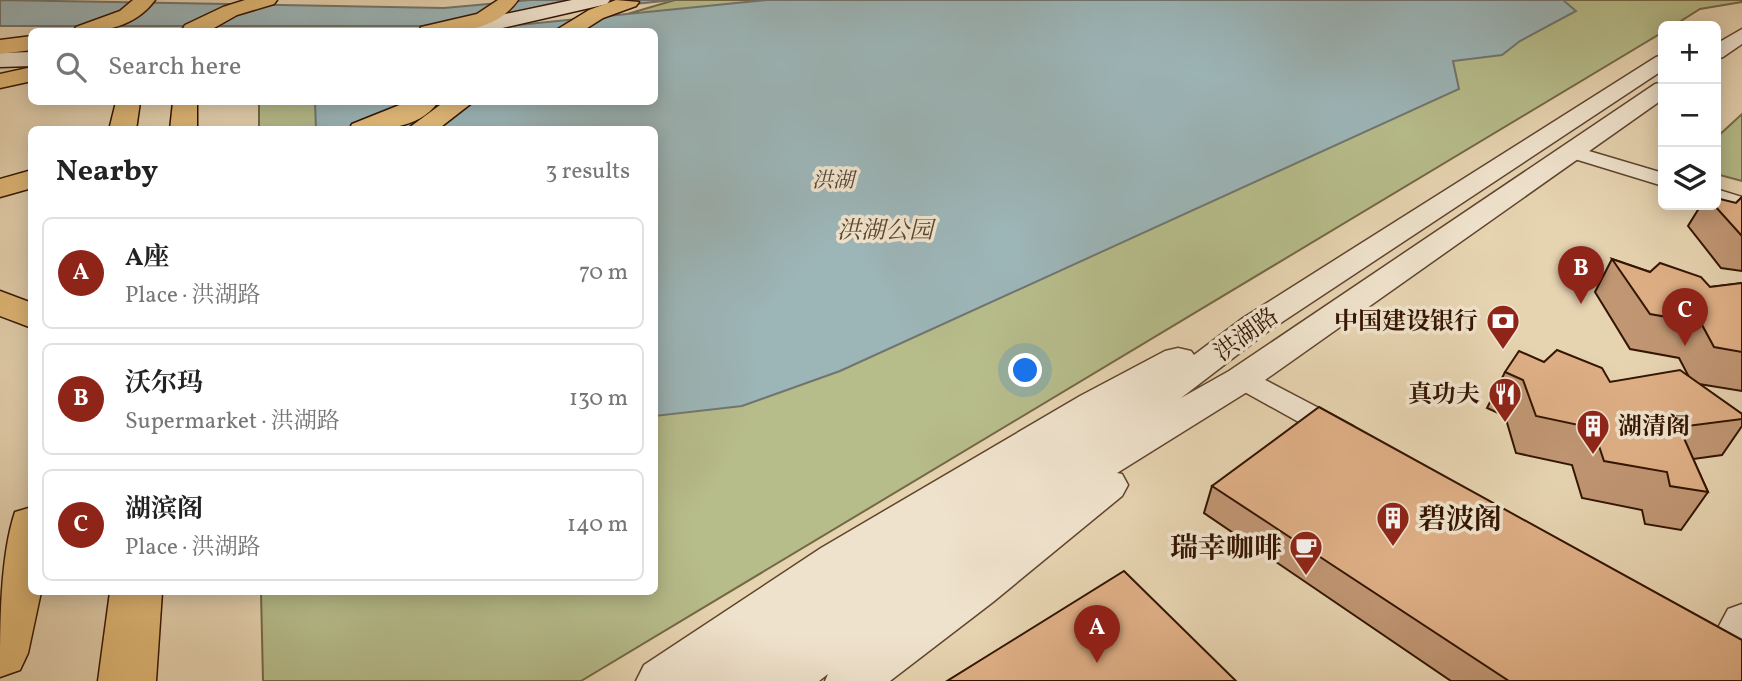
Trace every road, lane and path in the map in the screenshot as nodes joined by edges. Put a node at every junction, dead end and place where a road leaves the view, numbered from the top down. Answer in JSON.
{"nodes":[{"id":1,"x":145,"y":0,"type":"edge"},
{"id":2,"x":151,"y":0,"type":"edge"},
{"id":3,"x":267,"y":0,"type":"edge"},
{"id":4,"x":508,"y":0,"type":"edge"},
{"id":5,"x":600,"y":0,"type":"edge"},
{"id":6,"x":633,"y":1,"type":"edge"},
{"id":7,"x":1738,"y":23,"type":"edge"},
{"id":8,"x":193,"y":24,"type":"edge"},
{"id":9,"x":94,"y":28,"type":"edge"},
{"id":10,"x":145,"y":28,"type":"edge"},
{"id":11,"x":445,"y":28,"type":"edge"},
{"id":12,"x":471,"y":28,"type":"edge"},
{"id":13,"x":518,"y":28,"type":"edge"},
{"id":14,"x":571,"y":28,"type":"edge"},
{"id":15,"x":28,"y":44,"type":"edge"},
{"id":16,"x":0,"y":47,"type":"edge"},
{"id":17,"x":1721,"y":57,"type":"edge"},
{"id":18,"x":28,"y":58,"type":"edge"},
{"id":19,"x":0,"y":60,"type":"edge"},
{"id":20,"x":1658,"y":64,"type":"edge"},
{"id":21,"x":28,"y":68,"type":"edge"},
{"id":22,"x":0,"y":69,"type":"edge"},
{"id":23,"x":28,"y":75,"type":"edge"},
{"id":24,"x":0,"y":81,"type":"edge"},
{"id":25,"x":1658,"y":92,"type":"edge"},
{"id":26,"x":420,"y":105,"type":"edge"},
{"id":27,"x":456,"y":105,"type":"edge"},
{"id":28,"x":184,"y":114,"type":"edge"},
{"id":29,"x":202,"y":126,"type":"edge"},
{"id":30,"x":374,"y":126,"type":"edge"},
{"id":31,"x":425,"y":126,"type":"edge"},
{"id":32,"x":1572,"y":152,"type":"junction"},
{"id":33,"x":1658,"y":178,"type":"edge"},
{"id":34,"x":28,"y":179,"type":"edge"},
{"id":35,"x":0,"y":188,"type":"edge"},
{"id":36,"x":1721,"y":198,"type":"edge"},
{"id":37,"x":1742,"y":204,"type":"edge"},
{"id":38,"x":0,"y":302,"type":"edge"},
{"id":39,"x":28,"y":315,"type":"edge"},
{"id":40,"x":1255,"y":325,"type":"junction"},
{"id":41,"x":1242,"y":379,"type":"junction"},
{"id":42,"x":1364,"y":445,"type":"edge"},
{"id":43,"x":28,"y":541,"type":"edge"},
{"id":44,"x":136,"y":595,"type":"edge"},
{"id":45,"x":840,"y":621,"type":"junction"},
{"id":46,"x":0,"y":653,"type":"edge"},
{"id":47,"x":129,"y":678,"type":"edge"},
{"id":48,"x":662,"y":681,"type":"edge"},
{"id":49,"x":725,"y":681,"type":"edge"},
{"id":50,"x":779,"y":681,"type":"edge"},
{"id":51,"x":851,"y":681,"type":"edge"}],
"edges":[{"from":1,"to":9,"type":"main road"},
{"from":2,"to":10,"type":"main road"},
{"from":3,"to":8,"type":"main road"},
{"from":4,"to":11,"type":"main road"},
{"from":5,"to":12,"type":"main road"},
{"from":6,"to":13,"type":"main road"},
{"from":6,"to":14,"type":"main road"},
{"from":7,"to":17,"type":"street"},
{"from":15,"to":16,"type":"main road"},
{"from":18,"to":19,"type":"main road"},
{"from":20,"to":40,"type":"street","name":"洪湖路"},
{"from":21,"to":22,"type":"main road"},
{"from":23,"to":24,"type":"main road"},
{"from":25,"to":32,"type":"street","name":"洪湖路"},
{"from":26,"to":30,"type":"main road"},
{"from":27,"to":31,"type":"main road"},
{"from":28,"to":29,"type":"main road"},
{"from":32,"to":33,"type":"street"},
{"from":32,"to":41,"type":"street","name":"洪湖路"},
{"from":34,"to":35,"type":"main road"},
{"from":36,"to":37,"type":"street"},
{"from":38,"to":39,"type":"main road"},
{"from":40,"to":45,"type":"street","name":"洪湖路"},
{"from":40,"to":48,"type":"street"},
{"from":41,"to":42,"type":"street"},
{"from":41,"to":45,"type":"street","name":"洪湖路"},
{"from":41,"to":51,"type":"street"},
{"from":43,"to":46,"type":"main road"},
{"from":44,"to":47,"type":"main road"},
{"from":45,"to":49,"type":"street"},
{"from":45,"to":50,"type":"street"}]}
